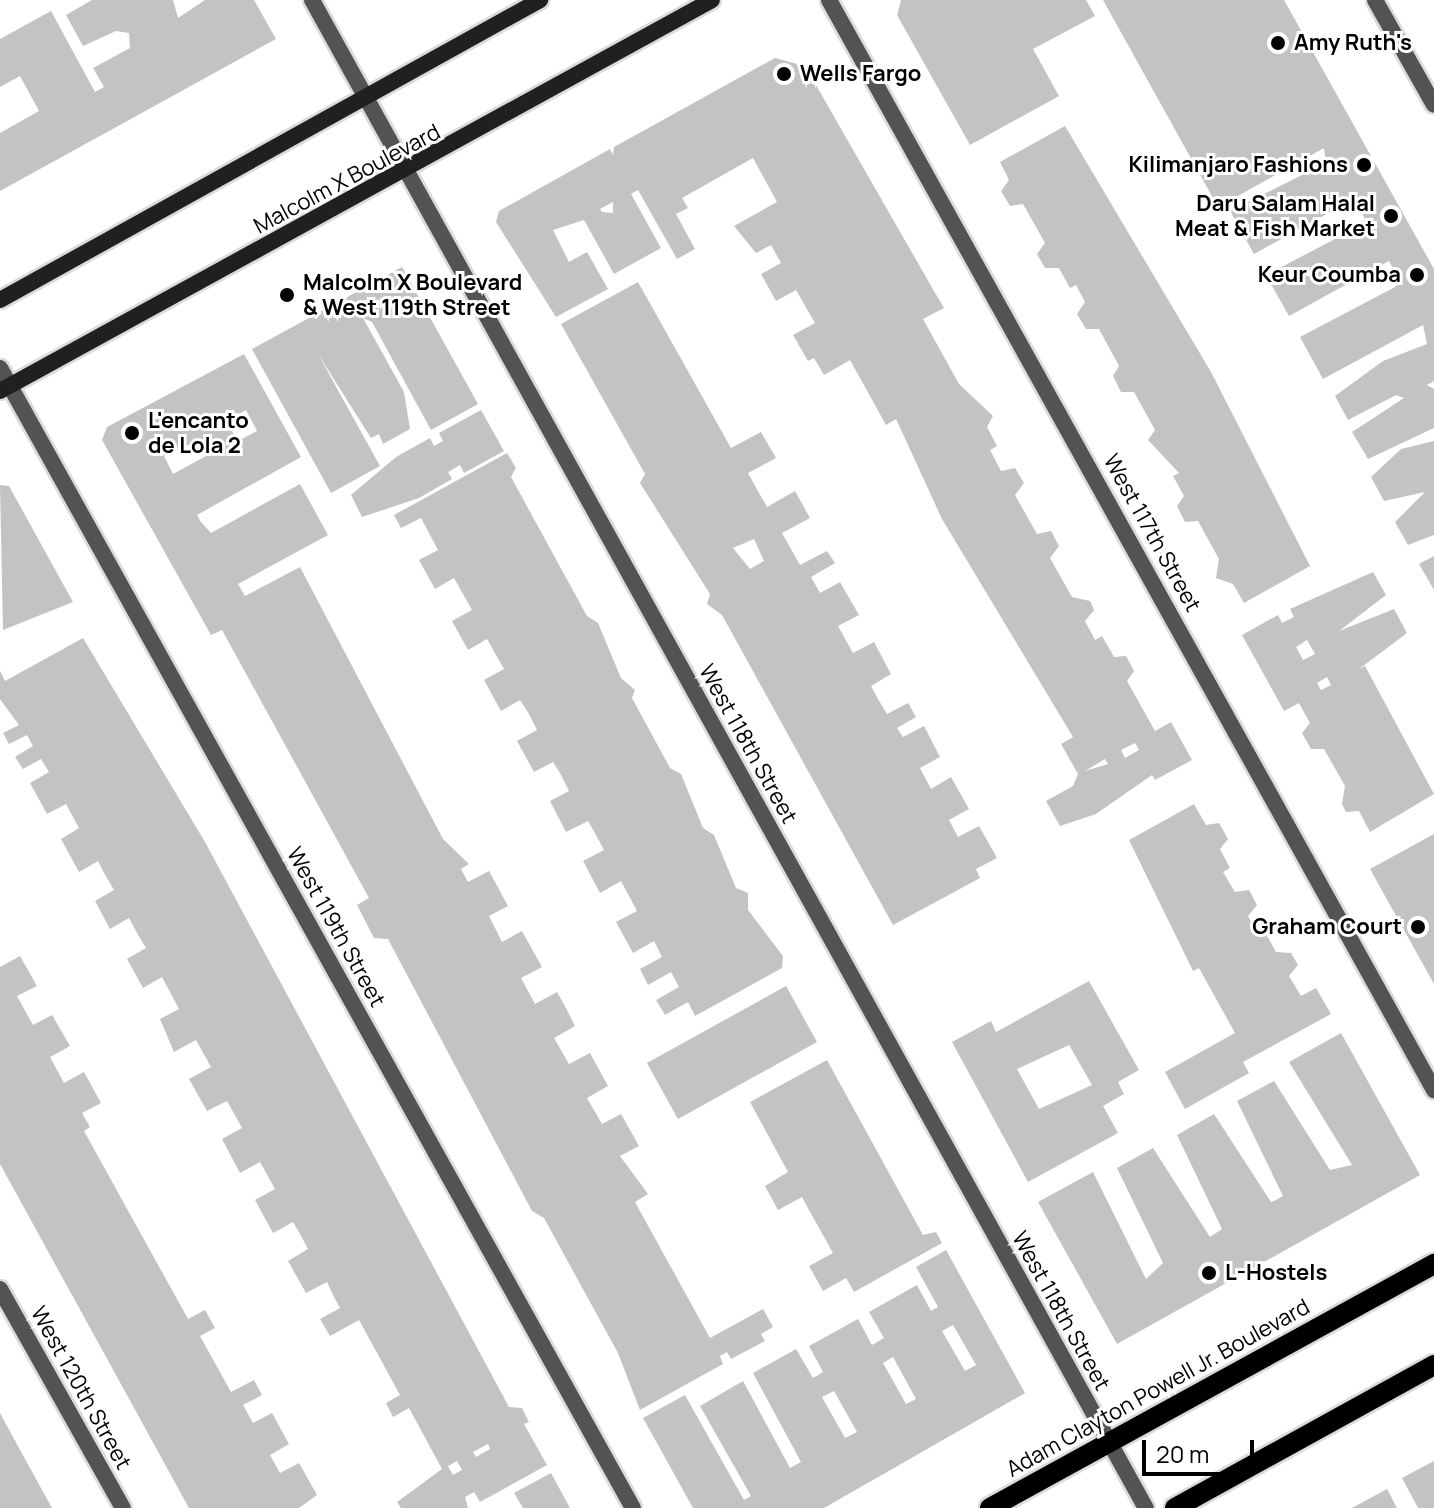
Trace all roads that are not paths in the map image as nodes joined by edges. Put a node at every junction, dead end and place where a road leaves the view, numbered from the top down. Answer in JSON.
{"nodes":[{"id":1,"x":312,"y":0,"type":"edge"},
{"id":2,"x":540,"y":0,"type":"edge"},
{"id":3,"x":712,"y":0,"type":"edge"},
{"id":4,"x":829,"y":0,"type":"edge"},
{"id":5,"x":1375,"y":0,"type":"edge"},
{"id":6,"x":365,"y":97,"type":"junction"},
{"id":7,"x":1434,"y":105,"type":"edge"},
{"id":8,"x":408,"y":173,"type":"junction"},
{"id":9,"x":0,"y":300,"type":"edge"},
{"id":10,"x":0,"y":368,"type":"edge"},
{"id":11,"x":5,"y":388,"type":"edge"},
{"id":12,"x":1434,"y":1090,"type":"edge"},
{"id":13,"x":1434,"y":1264,"type":"edge"},
{"id":14,"x":0,"y":1289,"type":"edge"},
{"id":15,"x":1434,"y":1365,"type":"edge"},
{"id":16,"x":1109,"y":1442,"type":"junction"},
{"id":17,"x":123,"y":1508,"type":"edge"},
{"id":18,"x":633,"y":1508,"type":"edge"},
{"id":19,"x":990,"y":1508,"type":"edge"},
{"id":20,"x":1146,"y":1508,"type":"edge"},
{"id":21,"x":1175,"y":1508,"type":"edge"}],
"edges":[{"from":1,"to":6,"type":"street","name":"West 118th Street"},
{"from":2,"to":6,"type":"main road"},
{"from":3,"to":8,"type":"main road","name":"Malcolm X Boulevard"},
{"from":4,"to":12,"type":"street","name":"West 117th Street"},
{"from":5,"to":7,"type":"street"},
{"from":6,"to":8,"type":"street","name":"West 118th Street"},
{"from":6,"to":9,"type":"main road"},
{"from":8,"to":11,"type":"main road","name":"Malcolm X Boulevard"},
{"from":8,"to":16,"type":"street","name":"West 118th Street"},
{"from":10,"to":11,"type":"street","name":"West 119th Street"},
{"from":11,"to":18,"type":"street","name":"West 119th Street"},
{"from":13,"to":16,"type":"main road","name":"Adam Clayton Powell Jr. Boulevard"},
{"from":14,"to":17,"type":"street","name":"West 120th Street"},
{"from":15,"to":21,"type":"main road"},
{"from":16,"to":19,"type":"main road","name":"Adam Clayton Powell Jr. Boulevard"},
{"from":16,"to":20,"type":"street","name":"West 118th Street"}]}
